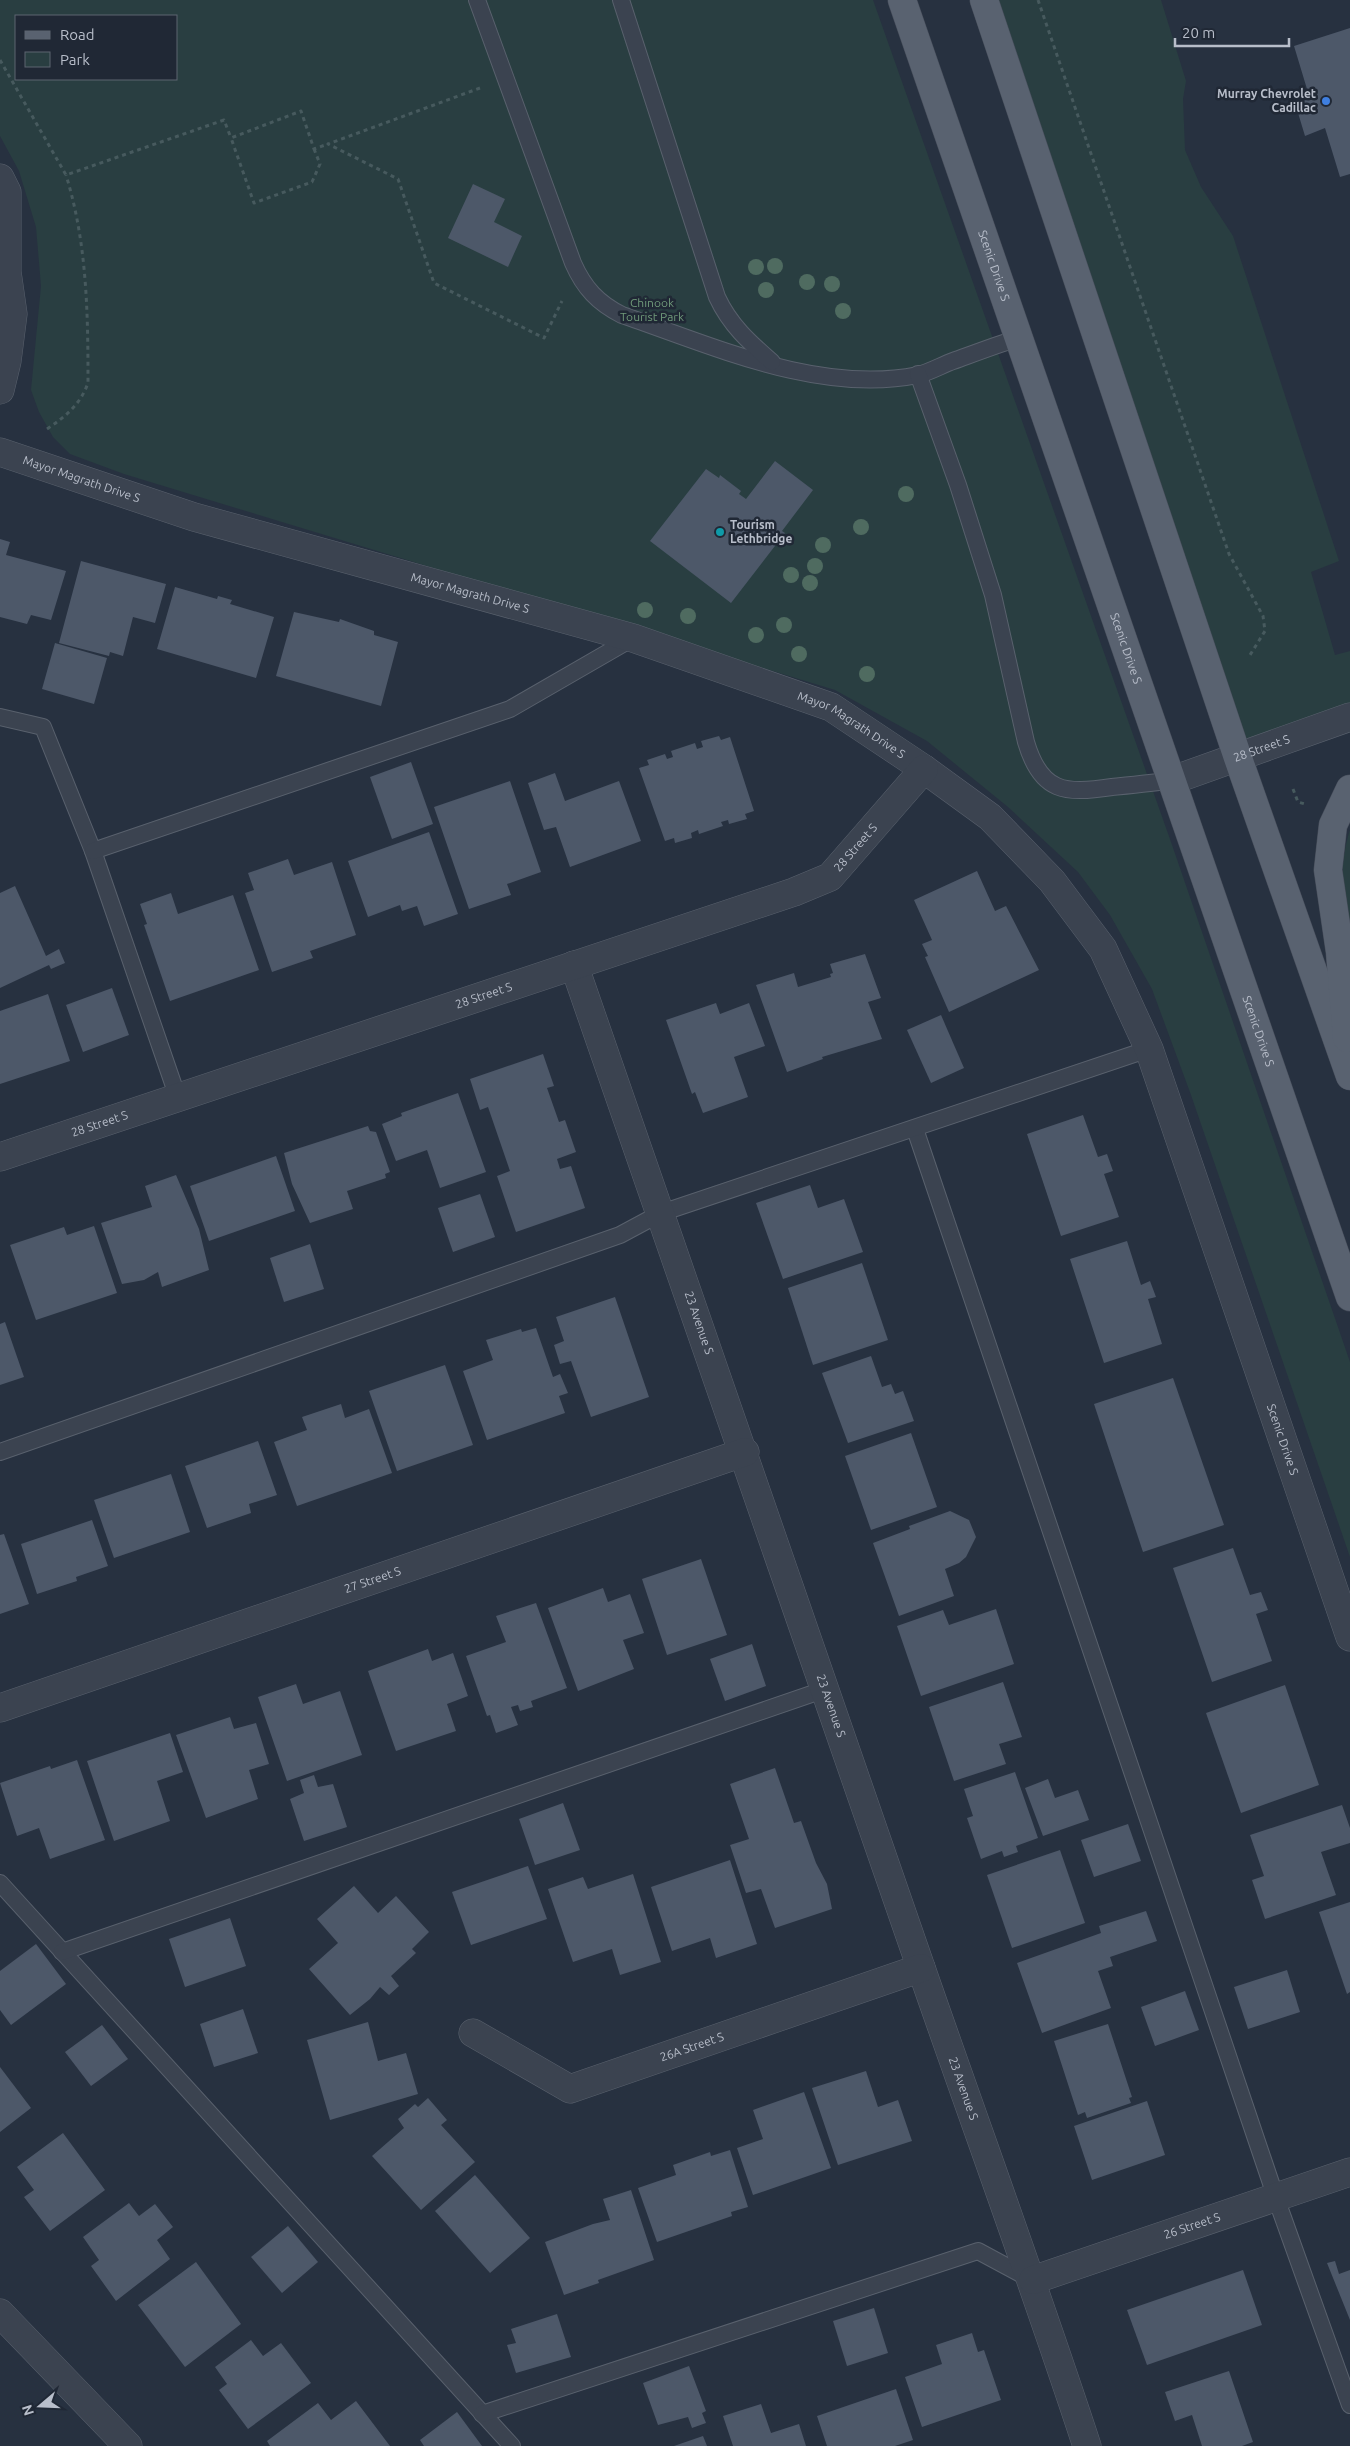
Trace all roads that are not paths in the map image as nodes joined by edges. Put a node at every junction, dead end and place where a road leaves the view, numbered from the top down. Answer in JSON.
{"nodes":[{"id":1,"x":477,"y":0,"type":"edge"},
{"id":2,"x":620,"y":0,"type":"edge"},
{"id":3,"x":902,"y":0,"type":"edge"},
{"id":4,"x":984,"y":1,"type":"edge"},
{"id":5,"x":0,"y":178,"type":"edge"},
{"id":6,"x":4,"y":268,"type":"edge"},
{"id":7,"x":1018,"y":338,"type":"junction"},
{"id":8,"x":778,"y":367,"type":"junction"},
{"id":9,"x":918,"y":374,"type":"junction"},
{"id":10,"x":0,"y":390,"type":"edge"},
{"id":11,"x":0,"y":452,"type":"edge"},
{"id":12,"x":633,"y":638,"type":"junction"},
{"id":13,"x":0,"y":717,"type":"edge"},
{"id":14,"x":1350,"y":717,"type":"edge"},
{"id":15,"x":1238,"y":758,"type":"junction"},
{"id":16,"x":924,"y":769,"type":"junction"},
{"id":17,"x":1173,"y":780,"type":"junction"},
{"id":18,"x":1350,"y":789,"type":"edge"},
{"id":19,"x":93,"y":851,"type":"junction"},
{"id":20,"x":574,"y":965,"type":"junction"},
{"id":21,"x":1150,"y":1049,"type":"junction"},
{"id":22,"x":1350,"y":1075,"type":"edge"},
{"id":23,"x":178,"y":1098,"type":"junction"},
{"id":24,"x":915,"y":1129,"type":"junction"},
{"id":25,"x":0,"y":1158,"type":"edge"},
{"id":26,"x":661,"y":1213,"type":"junction"},
{"id":27,"x":1350,"y":1297,"type":"edge"},
{"id":28,"x":0,"y":1452,"type":"edge"},
{"id":29,"x":745,"y":1452,"type":"junction"},
{"id":30,"x":1350,"y":1638,"type":"edge"},
{"id":31,"x":826,"y":1689,"type":"junction"},
{"id":32,"x":0,"y":1708,"type":"edge"},
{"id":33,"x":0,"y":1883,"type":"edge"},
{"id":34,"x":62,"y":1952,"type":"junction"},
{"id":35,"x":921,"y":1968,"type":"junction"},
{"id":36,"x":473,"y":2033,"type":"dead end"},
{"id":37,"x":1350,"y":2172,"type":"edge"},
{"id":38,"x":1276,"y":2198,"type":"junction"},
{"id":39,"x":1033,"y":2280,"type":"junction"},
{"id":40,"x":0,"y":2313,"type":"edge"},
{"id":41,"x":1350,"y":2405,"type":"edge"},
{"id":42,"x":482,"y":2414,"type":"junction"},
{"id":43,"x":128,"y":2446,"type":"edge"},
{"id":44,"x":512,"y":2446,"type":"edge"},
{"id":45,"x":1088,"y":2446,"type":"edge"}],
"edges":[{"from":1,"to":8,"type":"lane"},
{"from":2,"to":8,"type":"lane"},
{"from":3,"to":7,"type":"main road","name":"Scenic Drive S"},
{"from":4,"to":15,"type":"main road"},
{"from":5,"to":6,"type":"street"},
{"from":6,"to":10,"type":"street"},
{"from":7,"to":9,"type":"lane"},
{"from":7,"to":17,"type":"main road","name":"Scenic Drive S"},
{"from":8,"to":9,"type":"lane"},
{"from":9,"to":17,"type":"lane"},
{"from":11,"to":12,"type":"street","name":"Mayor Magrath Drive S"},
{"from":12,"to":16,"type":"street","name":"Mayor Magrath Drive S"},
{"from":12,"to":19,"type":"lane"},
{"from":13,"to":19,"type":"lane"},
{"from":14,"to":15,"type":"street","name":"28 Street S"},
{"from":15,"to":17,"type":"street","name":"28 Street S"},
{"from":15,"to":22,"type":"main road"},
{"from":16,"to":20,"type":"street","name":"28 Street S"},
{"from":16,"to":21,"type":"street","name":"Scenic Drive S"},
{"from":17,"to":27,"type":"main road","name":"Scenic Drive S"},
{"from":18,"to":22,"type":"main road"},
{"from":19,"to":23,"type":"lane"},
{"from":20,"to":23,"type":"street","name":"28 Street S"},
{"from":20,"to":26,"type":"street","name":"23 Avenue S"},
{"from":21,"to":24,"type":"lane"},
{"from":21,"to":30,"type":"street","name":"Scenic Drive S"},
{"from":23,"to":25,"type":"street","name":"28 Street S"},
{"from":24,"to":26,"type":"lane"},
{"from":24,"to":38,"type":"lane"},
{"from":26,"to":28,"type":"lane"},
{"from":26,"to":29,"type":"street","name":"23 Avenue S"},
{"from":29,"to":31,"type":"street","name":"23 Avenue S"},
{"from":29,"to":32,"type":"street","name":"27 Street S"},
{"from":31,"to":34,"type":"lane"},
{"from":31,"to":35,"type":"street","name":"23 Avenue S"},
{"from":33,"to":34,"type":"lane"},
{"from":34,"to":42,"type":"lane"},
{"from":35,"to":36,"type":"street","name":"26A Street S"},
{"from":35,"to":39,"type":"street","name":"23 Avenue S"},
{"from":37,"to":38,"type":"street","name":"26 Street S"},
{"from":38,"to":39,"type":"street","name":"26 Street S"},
{"from":38,"to":41,"type":"lane"},
{"from":39,"to":42,"type":"lane"},
{"from":39,"to":45,"type":"street","name":"23 Avenue S"},
{"from":40,"to":43,"type":"street"},
{"from":42,"to":44,"type":"lane"}]}
